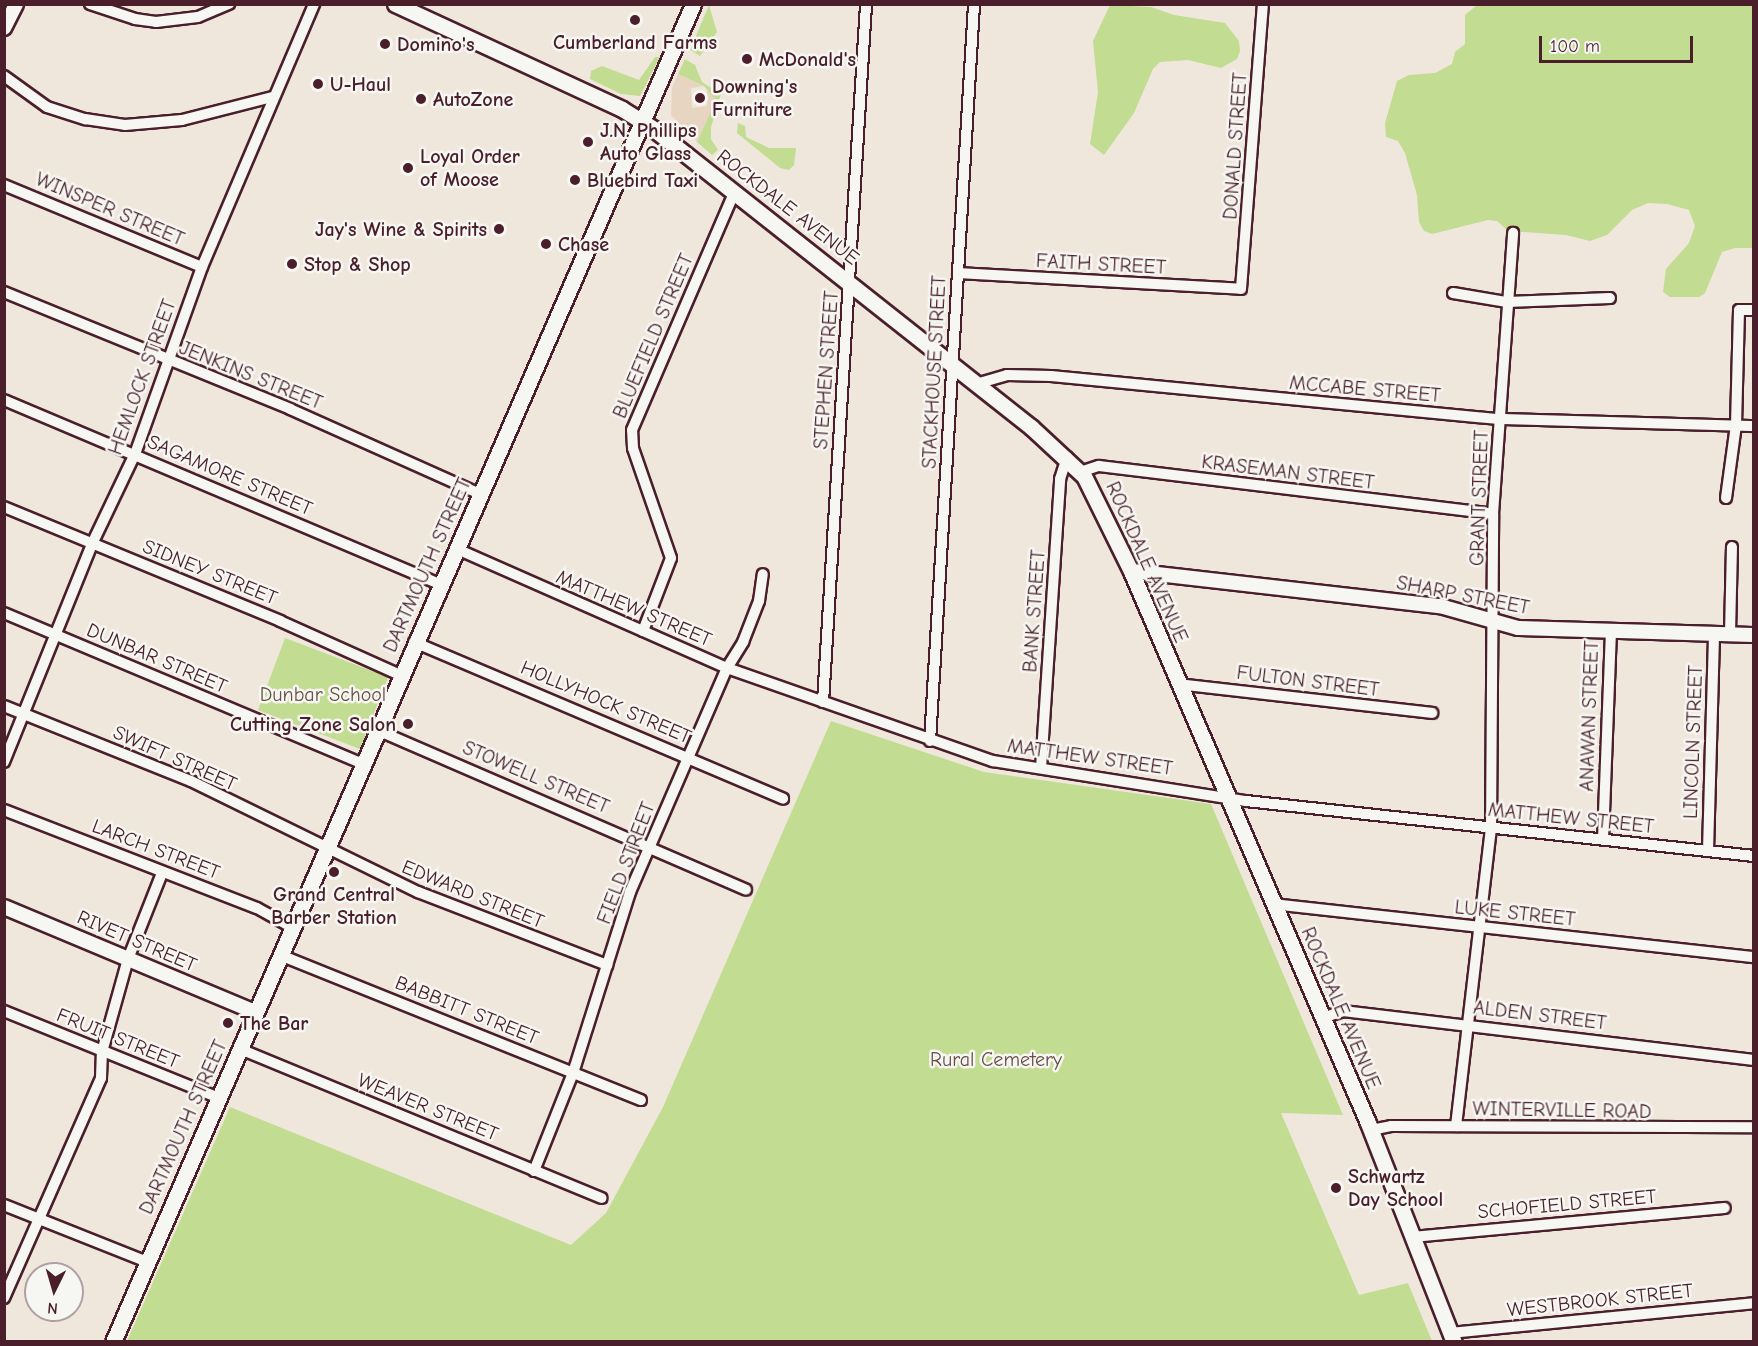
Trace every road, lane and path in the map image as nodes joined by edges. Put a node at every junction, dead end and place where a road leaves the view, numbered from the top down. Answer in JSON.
{"nodes":[{"id":1,"x":16,"y":4,"type":"edge"},
{"id":2,"x":90,"y":4,"type":"edge"},
{"id":3,"x":229,"y":4,"type":"edge"},
{"id":4,"x":314,"y":4,"type":"edge"},
{"id":5,"x":395,"y":4,"type":"edge"},
{"id":6,"x":693,"y":4,"type":"edge"},
{"id":7,"x":866,"y":4,"type":"edge"},
{"id":8,"x":974,"y":4,"type":"edge"},
{"id":9,"x":1263,"y":4,"type":"edge"},
{"id":10,"x":421,"y":10,"type":"edge"},
{"id":11,"x":4,"y":28,"type":"edge"},
{"id":12,"x":4,"y":76,"type":"edge"},
{"id":13,"x":272,"y":97,"type":"junction"},
{"id":14,"x":644,"y":122,"type":"junction"},
{"id":15,"x":4,"y":185,"type":"edge"},
{"id":16,"x":734,"y":193,"type":"junction"},
{"id":17,"x":1513,"y":232,"type":"dead end"},
{"id":18,"x":202,"y":267,"type":"junction"},
{"id":19,"x":958,"y":273,"type":"junction"},
{"id":20,"x":850,"y":283,"type":"junction"},
{"id":21,"x":1241,"y":289,"type":"joint"},
{"id":22,"x":4,"y":292,"type":"edge"},
{"id":23,"x":1453,"y":292,"type":"dead end"},
{"id":24,"x":1610,"y":298,"type":"dead end"},
{"id":25,"x":1507,"y":302,"type":"junction"},
{"id":26,"x":1754,"y":310,"type":"edge"},
{"id":27,"x":169,"y":362,"type":"junction"},
{"id":28,"x":953,"y":366,"type":"junction"},
{"id":29,"x":976,"y":384,"type":"junction"},
{"id":30,"x":4,"y":400,"type":"edge"},
{"id":31,"x":1499,"y":419,"type":"junction"},
{"id":32,"x":1736,"y":425,"type":"junction"},
{"id":33,"x":1754,"y":426,"type":"edge"},
{"id":34,"x":135,"y":454,"type":"junction"},
{"id":35,"x":1067,"y":457,"type":"junction"},
{"id":36,"x":1080,"y":472,"type":"junction"},
{"id":37,"x":482,"y":495,"type":"junction"},
{"id":38,"x":1726,"y":498,"type":"dead end"},
{"id":39,"x":4,"y":507,"type":"edge"},
{"id":40,"x":1493,"y":514,"type":"junction"},
{"id":41,"x":92,"y":544,"type":"junction"},
{"id":42,"x":1732,"y":548,"type":"dead end"},
{"id":43,"x":457,"y":549,"type":"junction"},
{"id":44,"x":1131,"y":571,"type":"junction"},
{"id":45,"x":763,"y":574,"type":"dead end"},
{"id":46,"x":440,"y":584,"type":"junction"},
{"id":47,"x":4,"y":613,"type":"edge"},
{"id":48,"x":1495,"y":622,"type":"junction"},
{"id":49,"x":643,"y":631,"type":"junction"},
{"id":50,"x":1611,"y":631,"type":"junction"},
{"id":51,"x":1714,"y":634,"type":"junction"},
{"id":52,"x":1730,"y":634,"type":"junction"},
{"id":53,"x":57,"y":635,"type":"junction"},
{"id":54,"x":1754,"y":635,"type":"edge"},
{"id":55,"x":414,"y":642,"type":"junction"},
{"id":56,"x":727,"y":668,"type":"junction"},
{"id":57,"x":400,"y":675,"type":"junction"},
{"id":58,"x":1178,"y":684,"type":"junction"},
{"id":59,"x":823,"y":702,"type":"junction"},
{"id":60,"x":4,"y":706,"type":"edge"},
{"id":61,"x":1432,"y":713,"type":"dead end"},
{"id":62,"x":24,"y":714,"type":"junction"},
{"id":63,"x":377,"y":730,"type":"junction"},
{"id":64,"x":930,"y":741,"type":"junction"},
{"id":65,"x":689,"y":757,"type":"junction"},
{"id":66,"x":4,"y":762,"type":"edge"},
{"id":67,"x":363,"y":764,"type":"junction"},
{"id":68,"x":1041,"y":768,"type":"junction"},
{"id":69,"x":1227,"y":797,"type":"junction"},
{"id":70,"x":783,"y":799,"type":"dead end"},
{"id":71,"x":4,"y":810,"type":"edge"},
{"id":72,"x":1491,"y":829,"type":"junction"},
{"id":73,"x":1603,"y":839,"type":"junction"},
{"id":74,"x":649,"y":845,"type":"junction"},
{"id":75,"x":326,"y":851,"type":"junction"},
{"id":76,"x":1708,"y":851,"type":"junction"},
{"id":77,"x":1754,"y":856,"type":"edge"},
{"id":78,"x":162,"y":873,"type":"junction"},
{"id":79,"x":746,"y":890,"type":"dead end"},
{"id":80,"x":1273,"y":904,"type":"junction"},
{"id":81,"x":4,"y":907,"type":"edge"},
{"id":82,"x":291,"y":927,"type":"junction"},
{"id":83,"x":1480,"y":928,"type":"junction"},
{"id":84,"x":280,"y":955,"type":"junction"},
{"id":85,"x":1754,"y":957,"type":"edge"},
{"id":86,"x":128,"y":959,"type":"junction"},
{"id":87,"x":607,"y":965,"type":"junction"},
{"id":88,"x":4,"y":1011,"type":"edge"},
{"id":89,"x":255,"y":1012,"type":"junction"},
{"id":90,"x":1322,"y":1018,"type":"junction"},
{"id":91,"x":1466,"y":1024,"type":"junction"},
{"id":92,"x":240,"y":1049,"type":"junction"},
{"id":93,"x":102,"y":1052,"type":"junction"},
{"id":94,"x":1754,"y":1060,"type":"edge"},
{"id":95,"x":573,"y":1073,"type":"junction"},
{"id":96,"x":219,"y":1098,"type":"junction"},
{"id":97,"x":641,"y":1100,"type":"dead end"},
{"id":98,"x":1456,"y":1126,"type":"junction"},
{"id":99,"x":1754,"y":1127,"type":"edge"},
{"id":100,"x":1371,"y":1130,"type":"junction"},
{"id":101,"x":534,"y":1171,"type":"junction"},
{"id":102,"x":602,"y":1197,"type":"dead end"},
{"id":103,"x":4,"y":1205,"type":"edge"},
{"id":104,"x":1725,"y":1208,"type":"dead end"},
{"id":105,"x":37,"y":1217,"type":"junction"},
{"id":106,"x":1412,"y":1237,"type":"junction"},
{"id":107,"x":147,"y":1262,"type":"junction"},
{"id":108,"x":4,"y":1298,"type":"edge"},
{"id":109,"x":1754,"y":1303,"type":"edge"},
{"id":110,"x":1452,"y":1337,"type":"edge"},
{"id":111,"x":113,"y":1341,"type":"edge"}],
"edges":[{"from":1,"to":11,"type":"street"},
{"from":2,"to":3,"type":"street"},
{"from":4,"to":13,"type":"street","name":"HEMLOCK STREET"},
{"from":5,"to":10,"type":"main road","name":"ROCKDALE AVENUE"},
{"from":6,"to":14,"type":"main road","name":"DARTMOUTH STREET"},
{"from":7,"to":20,"type":"street","name":"STEPHEN STREET"},
{"from":8,"to":19,"type":"street","name":"STACKHOUSE STREET"},
{"from":9,"to":21,"type":"street","name":"DONALD STREET"},
{"from":10,"to":14,"type":"main road","name":"ROCKDALE AVENUE"},
{"from":12,"to":13,"type":"street"},
{"from":13,"to":18,"type":"street","name":"HEMLOCK STREET"},
{"from":14,"to":16,"type":"main road","name":"ROCKDALE AVENUE"},
{"from":14,"to":37,"type":"main road","name":"DARTMOUTH STREET"},
{"from":15,"to":18,"type":"street","name":"WINSPER STREET"},
{"from":16,"to":20,"type":"main road","name":"ROCKDALE AVENUE"},
{"from":16,"to":49,"type":"street","name":"BLUEFIELD STREET"},
{"from":17,"to":25,"type":"street","name":"GRANT STREET"},
{"from":18,"to":27,"type":"street","name":"HEMLOCK STREET"},
{"from":19,"to":21,"type":"street","name":"FAITH STREET"},
{"from":19,"to":28,"type":"street","name":"STACKHOUSE STREET"},
{"from":20,"to":28,"type":"main road","name":"ROCKDALE AVENUE"},
{"from":20,"to":59,"type":"street","name":"STEPHEN STREET"},
{"from":22,"to":27,"type":"street","name":"JENKINS STREET"},
{"from":23,"to":25,"type":"street"},
{"from":24,"to":25,"type":"street"},
{"from":25,"to":31,"type":"street","name":"GRANT STREET"},
{"from":26,"to":32,"type":"street"},
{"from":27,"to":34,"type":"street","name":"HEMLOCK STREET"},
{"from":27,"to":37,"type":"street","name":"JENKINS STREET"},
{"from":28,"to":29,"type":"main road","name":"ROCKDALE AVENUE"},
{"from":28,"to":64,"type":"street","name":"STACKHOUSE STREET"},
{"from":29,"to":31,"type":"street","name":"MCCABE STREET"},
{"from":29,"to":35,"type":"main road","name":"ROCKDALE AVENUE"},
{"from":30,"to":34,"type":"street","name":"SAGAMORE STREET"},
{"from":31,"to":32,"type":"street","name":"MCCABE STREET"},
{"from":31,"to":40,"type":"street","name":"GRANT STREET"},
{"from":32,"to":33,"type":"street","name":"MCCABE STREET"},
{"from":32,"to":38,"type":"street"},
{"from":34,"to":41,"type":"street","name":"HEMLOCK STREET"},
{"from":34,"to":46,"type":"street","name":"SAGAMORE STREET"},
{"from":35,"to":36,"type":"main road","name":"ROCKDALE AVENUE"},
{"from":35,"to":68,"type":"street","name":"BANK STREET"},
{"from":36,"to":40,"type":"street","name":"KRASEMAN STREET"},
{"from":36,"to":44,"type":"main road","name":"ROCKDALE AVENUE"},
{"from":37,"to":43,"type":"main road","name":"DARTMOUTH STREET"},
{"from":39,"to":41,"type":"street","name":"SIDNEY STREET"},
{"from":40,"to":48,"type":"street","name":"GRANT STREET"},
{"from":41,"to":53,"type":"street","name":"HEMLOCK STREET"},
{"from":41,"to":57,"type":"street","name":"SIDNEY STREET"},
{"from":42,"to":52,"type":"street"},
{"from":43,"to":46,"type":"main road","name":"DARTMOUTH STREET"},
{"from":43,"to":49,"type":"street","name":"MATTHEW STREET"},
{"from":44,"to":48,"type":"street","name":"SHARP STREET"},
{"from":44,"to":58,"type":"main road","name":"ROCKDALE AVENUE"},
{"from":45,"to":56,"type":"street","name":"FIELD STREET"},
{"from":46,"to":55,"type":"main road","name":"DARTMOUTH STREET"},
{"from":47,"to":53,"type":"street","name":"DUNBAR STREET"},
{"from":48,"to":50,"type":"street","name":"SHARP STREET"},
{"from":48,"to":72,"type":"street","name":"GRANT STREET"},
{"from":49,"to":56,"type":"street","name":"MATTHEW STREET"},
{"from":50,"to":51,"type":"street","name":"SHARP STREET"},
{"from":50,"to":73,"type":"street","name":"ANAWAN STREET"},
{"from":51,"to":52,"type":"street","name":"SHARP STREET"},
{"from":51,"to":76,"type":"street","name":"LINCOLN STREET"},
{"from":52,"to":54,"type":"street","name":"SHARP STREET"},
{"from":53,"to":62,"type":"street","name":"HEMLOCK STREET"},
{"from":53,"to":67,"type":"street","name":"DUNBAR STREET"},
{"from":55,"to":57,"type":"main road","name":"DARTMOUTH STREET"},
{"from":55,"to":65,"type":"street","name":"HOLLYHOCK STREET"},
{"from":56,"to":59,"type":"street","name":"MATTHEW STREET"},
{"from":56,"to":65,"type":"street","name":"FIELD STREET"},
{"from":57,"to":63,"type":"main road","name":"DARTMOUTH STREET"},
{"from":58,"to":61,"type":"street","name":"FULTON STREET"},
{"from":58,"to":69,"type":"main road","name":"ROCKDALE AVENUE"},
{"from":59,"to":64,"type":"street","name":"MATTHEW STREET"},
{"from":60,"to":62,"type":"street","name":"SWIFT STREET"},
{"from":62,"to":66,"type":"street","name":"HEMLOCK STREET"},
{"from":62,"to":75,"type":"street","name":"SWIFT STREET"},
{"from":63,"to":67,"type":"main road","name":"DARTMOUTH STREET"},
{"from":63,"to":74,"type":"street","name":"STOWELL STREET"},
{"from":64,"to":68,"type":"street","name":"MATTHEW STREET"},
{"from":65,"to":70,"type":"street","name":"HOLLYHOCK STREET"},
{"from":65,"to":74,"type":"street","name":"FIELD STREET"},
{"from":67,"to":75,"type":"main road","name":"DARTMOUTH STREET"},
{"from":68,"to":69,"type":"street","name":"MATTHEW STREET"},
{"from":69,"to":72,"type":"street","name":"MATTHEW STREET"},
{"from":69,"to":80,"type":"main road","name":"ROCKDALE AVENUE"},
{"from":71,"to":78,"type":"street","name":"LARCH STREET"},
{"from":72,"to":73,"type":"street","name":"MATTHEW STREET"},
{"from":72,"to":83,"type":"street","name":"GRANT STREET"},
{"from":73,"to":76,"type":"street","name":"MATTHEW STREET"},
{"from":74,"to":79,"type":"street","name":"STOWELL STREET"},
{"from":74,"to":87,"type":"street","name":"FIELD STREET"},
{"from":75,"to":82,"type":"main road","name":"DARTMOUTH STREET"},
{"from":75,"to":87,"type":"street","name":"EDWARD STREET"},
{"from":76,"to":77,"type":"street","name":"MATTHEW STREET"},
{"from":78,"to":82,"type":"street","name":"LARCH STREET"},
{"from":78,"to":86,"type":"street"},
{"from":80,"to":83,"type":"street","name":"LUKE STREET"},
{"from":80,"to":90,"type":"main road","name":"ROCKDALE AVENUE"},
{"from":81,"to":86,"type":"street","name":"RIVET STREET"},
{"from":82,"to":84,"type":"main road","name":"DARTMOUTH STREET"},
{"from":83,"to":85,"type":"street","name":"LUKE STREET"},
{"from":83,"to":91,"type":"street","name":"GRANT STREET"},
{"from":84,"to":89,"type":"main road","name":"DARTMOUTH STREET"},
{"from":84,"to":95,"type":"street","name":"BABBITT STREET"},
{"from":86,"to":89,"type":"street","name":"RIVET STREET"},
{"from":86,"to":93,"type":"street"},
{"from":87,"to":95,"type":"street","name":"FIELD STREET"},
{"from":88,"to":93,"type":"street","name":"FRUIT STREET"},
{"from":89,"to":92,"type":"main road","name":"DARTMOUTH STREET"},
{"from":90,"to":91,"type":"street","name":"ALDEN STREET"},
{"from":90,"to":100,"type":"main road","name":"ROCKDALE AVENUE"},
{"from":91,"to":94,"type":"street","name":"ALDEN STREET"},
{"from":91,"to":98,"type":"street","name":"GRANT STREET"},
{"from":92,"to":96,"type":"main road","name":"DARTMOUTH STREET"},
{"from":92,"to":101,"type":"street","name":"WEAVER STREET"},
{"from":93,"to":96,"type":"street","name":"FRUIT STREET"},
{"from":93,"to":105,"type":"street"},
{"from":95,"to":97,"type":"street","name":"BABBITT STREET"},
{"from":95,"to":101,"type":"street","name":"FIELD STREET"},
{"from":96,"to":107,"type":"main road","name":"DARTMOUTH STREET"},
{"from":98,"to":99,"type":"street","name":"WINTERVILLE ROAD"},
{"from":98,"to":100,"type":"street","name":"WINTERVILLE ROAD"},
{"from":100,"to":106,"type":"main road","name":"ROCKDALE AVENUE"},
{"from":101,"to":102,"type":"street","name":"WEAVER STREET"},
{"from":103,"to":105,"type":"street"},
{"from":104,"to":106,"type":"street","name":"SCHOFIELD STREET"},
{"from":105,"to":107,"type":"street"},
{"from":105,"to":108,"type":"street"},
{"from":106,"to":110,"type":"main road","name":"ROCKDALE AVENUE"},
{"from":107,"to":111,"type":"main road","name":"DARTMOUTH STREET"},
{"from":109,"to":110,"type":"street","name":"WESTBROOK STREET"}]}
